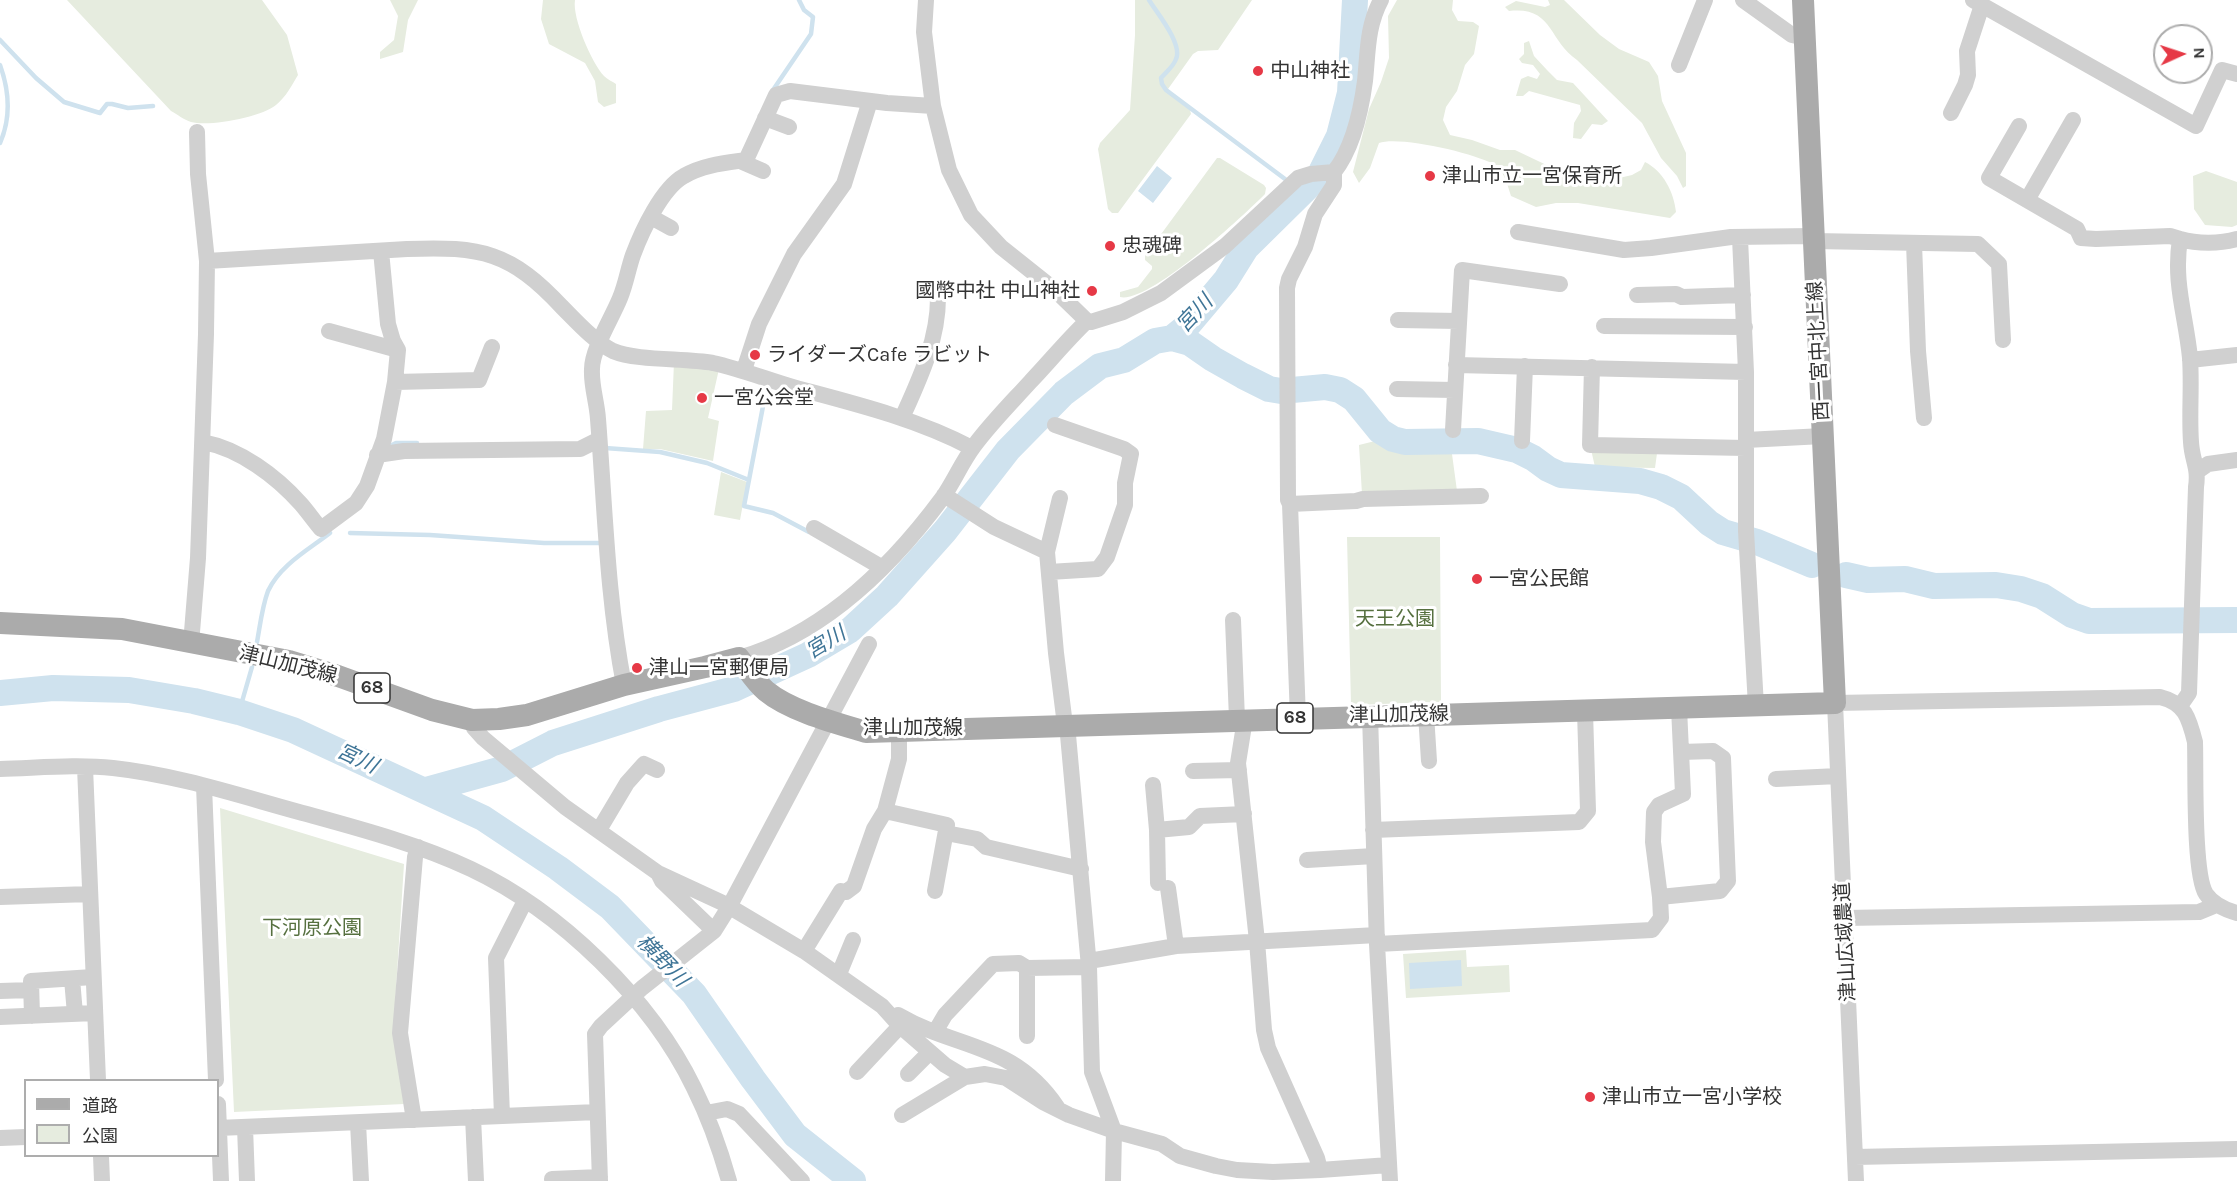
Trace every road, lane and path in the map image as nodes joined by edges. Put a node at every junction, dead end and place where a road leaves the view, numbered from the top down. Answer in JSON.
{"nodes":[{"id":1,"x":926,"y":0,"type":"edge"},
{"id":2,"x":1381,"y":0,"type":"edge"},
{"id":3,"x":1705,"y":0,"type":"edge"},
{"id":4,"x":1743,"y":0,"type":"edge"},
{"id":5,"x":1803,"y":0,"type":"edge"},
{"id":6,"x":1977,"y":2,"type":"edge"},
{"id":7,"x":1805,"y":38,"type":"junction"},
{"id":8,"x":1680,"y":65,"type":"dead end"},
{"id":9,"x":2237,"y":74,"type":"edge"},
{"id":10,"x":870,"y":101,"type":"junction"},
{"id":11,"x":933,"y":106,"type":"junction"},
{"id":12,"x":1951,"y":113,"type":"dead end"},
{"id":13,"x":765,"y":118,"type":"junction"},
{"id":14,"x":2073,"y":120,"type":"dead end"},
{"id":15,"x":2019,"y":126,"type":"dead end"},
{"id":16,"x":789,"y":127,"type":"dead end"},
{"id":17,"x":197,"y":132,"type":"dead end"},
{"id":18,"x":740,"y":161,"type":"junction"},
{"id":19,"x":763,"y":171,"type":"dead end"},
{"id":20,"x":1332,"y":173,"type":"junction"},
{"id":21,"x":2027,"y":200,"type":"junction"},
{"id":22,"x":651,"y":217,"type":"junction"},
{"id":23,"x":671,"y":228,"type":"dead end"},
{"id":24,"x":1518,"y":232,"type":"dead end"},
{"id":25,"x":1740,"y":238,"type":"junction"},
{"id":26,"x":1814,"y":238,"type":"junction"},
{"id":27,"x":2180,"y":239,"type":"junction"},
{"id":28,"x":2237,"y":239,"type":"edge"},
{"id":29,"x":1914,"y":243,"type":"junction"},
{"id":30,"x":381,"y":251,"type":"junction"},
{"id":31,"x":207,"y":261,"type":"junction"},
{"id":32,"x":1560,"y":284,"type":"dead end"},
{"id":33,"x":1636,"y":295,"type":"dead end"},
{"id":34,"x":1743,"y":295,"type":"junction"},
{"id":35,"x":938,"y":298,"type":"dead end"},
{"id":36,"x":1398,"y":320,"type":"dead end"},
{"id":37,"x":1087,"y":321,"type":"junction"},
{"id":38,"x":1459,"y":321,"type":"junction"},
{"id":39,"x":1604,"y":326,"type":"dead end"},
{"id":40,"x":1744,"y":327,"type":"junction"},
{"id":41,"x":329,"y":331,"type":"dead end"},
{"id":42,"x":2003,"y":340,"type":"dead end"},
{"id":43,"x":597,"y":341,"type":"junction"},
{"id":44,"x":492,"y":347,"type":"dead end"},
{"id":45,"x":398,"y":350,"type":"junction"},
{"id":46,"x":2237,"y":355,"type":"edge"},
{"id":47,"x":2190,"y":360,"type":"junction"},
{"id":48,"x":1456,"y":365,"type":"junction"},
{"id":49,"x":1526,"y":366,"type":"junction"},
{"id":50,"x":1592,"y":367,"type":"junction"},
{"id":51,"x":744,"y":370,"type":"junction"},
{"id":52,"x":1746,"y":372,"type":"junction"},
{"id":53,"x":395,"y":382,"type":"junction"},
{"id":54,"x":1397,"y":389,"type":"dead end"},
{"id":55,"x":1455,"y":390,"type":"junction"},
{"id":56,"x":902,"y":418,"type":"junction"},
{"id":57,"x":1924,"y":418,"type":"dead end"},
{"id":58,"x":1055,"y":425,"type":"dead end"},
{"id":59,"x":1453,"y":430,"type":"dead end"},
{"id":60,"x":1823,"y":436,"type":"junction"},
{"id":61,"x":598,"y":440,"type":"junction"},
{"id":62,"x":1522,"y":441,"type":"dead end"},
{"id":63,"x":203,"y":442,"type":"junction"},
{"id":64,"x":1746,"y":444,"type":"junction"},
{"id":65,"x":972,"y":448,"type":"junction"},
{"id":66,"x":382,"y":454,"type":"junction"},
{"id":67,"x":2237,"y":460,"type":"edge"},
{"id":68,"x":2198,"y":471,"type":"junction"},
{"id":69,"x":944,"y":495,"type":"junction"},
{"id":70,"x":1481,"y":496,"type":"dead end"},
{"id":71,"x":1060,"y":498,"type":"dead end"},
{"id":72,"x":1290,"y":504,"type":"junction"},
{"id":73,"x":814,"y":528,"type":"dead end"},
{"id":74,"x":1047,"y":552,"type":"junction"},
{"id":75,"x":881,"y":567,"type":"junction"},
{"id":76,"x":1049,"y":572,"type":"junction"},
{"id":77,"x":1233,"y":620,"type":"dead end"},
{"id":78,"x":0,"y":623,"type":"edge"},
{"id":79,"x":190,"y":644,"type":"junction"},
{"id":80,"x":869,"y":644,"type":"dead end"},
{"id":81,"x":743,"y":663,"type":"junction"},
{"id":82,"x":624,"y":685,"type":"junction"},
{"id":83,"x":1835,"y":703,"type":"junction"},
{"id":84,"x":1756,"y":706,"type":"junction"},
{"id":85,"x":2180,"y":706,"type":"junction"},
{"id":86,"x":1679,"y":708,"type":"junction"},
{"id":87,"x":1585,"y":711,"type":"junction"},
{"id":88,"x":1426,"y":714,"type":"junction"},
{"id":89,"x":1370,"y":715,"type":"junction"},
{"id":90,"x":1298,"y":718,"type":"junction"},
{"id":91,"x":1241,"y":719,"type":"junction"},
{"id":92,"x":828,"y":721,"type":"junction"},
{"id":93,"x":1065,"y":725,"type":"junction"},
{"id":94,"x":477,"y":729,"type":"junction"},
{"id":95,"x":899,"y":730,"type":"junction"},
{"id":96,"x":1681,"y":752,"type":"junction"},
{"id":97,"x":1429,"y":761,"type":"dead end"},
{"id":98,"x":85,"y":767,"type":"junction"},
{"id":99,"x":0,"y":769,"type":"edge"},
{"id":100,"x":657,"y":770,"type":"dead end"},
{"id":101,"x":1239,"y":770,"type":"junction"},
{"id":102,"x":1193,"y":771,"type":"dead end"},
{"id":103,"x":1838,"y":776,"type":"junction"},
{"id":104,"x":1776,"y":779,"type":"dead end"},
{"id":105,"x":1153,"y":785,"type":"dead end"},
{"id":106,"x":204,"y":786,"type":"junction"},
{"id":107,"x":885,"y":811,"type":"junction"},
{"id":108,"x":1244,"y":814,"type":"junction"},
{"id":109,"x":599,"y":830,"type":"junction"},
{"id":110,"x":1157,"y":830,"type":"junction"},
{"id":111,"x":1373,"y":830,"type":"junction"},
{"id":112,"x":946,"y":833,"type":"junction"},
{"id":113,"x":418,"y":848,"type":"junction"},
{"id":114,"x":1374,"y":856,"type":"junction"},
{"id":115,"x":1307,"y":860,"type":"dead end"},
{"id":116,"x":1081,"y":869,"type":"junction"},
{"id":117,"x":657,"y":873,"type":"junction"},
{"id":118,"x":935,"y":891,"type":"dead end"},
{"id":119,"x":90,"y":894,"type":"junction"},
{"id":120,"x":0,"y":897,"type":"edge"},
{"id":121,"x":1660,"y":897,"type":"junction"},
{"id":122,"x":525,"y":901,"type":"junction"},
{"id":123,"x":2216,"y":905,"type":"junction"},
{"id":124,"x":729,"y":907,"type":"junction"},
{"id":125,"x":2237,"y":913,"type":"edge"},
{"id":126,"x":1845,"y":918,"type":"junction"},
{"id":127,"x":709,"y":934,"type":"junction"},
{"id":128,"x":1377,"y":939,"type":"junction"},
{"id":129,"x":853,"y":940,"type":"dead end"},
{"id":130,"x":1257,"y":942,"type":"junction"},
{"id":131,"x":1176,"y":946,"type":"junction"},
{"id":132,"x":804,"y":951,"type":"junction"},
{"id":133,"x":1089,"y":964,"type":"junction"},
{"id":134,"x":1027,"y":968,"type":"junction"},
{"id":135,"x":839,"y":974,"type":"junction"},
{"id":136,"x":93,"y":978,"type":"junction"},
{"id":137,"x":72,"y":979,"type":"junction"},
{"id":138,"x":32,"y":990,"type":"junction"},
{"id":139,"x":0,"y":991,"type":"edge"},
{"id":140,"x":637,"y":992,"type":"junction"},
{"id":141,"x":882,"y":1006,"type":"junction"},
{"id":142,"x":95,"y":1012,"type":"junction"},
{"id":143,"x":75,"y":1014,"type":"junction"},
{"id":144,"x":32,"y":1016,"type":"junction"},
{"id":145,"x":0,"y":1017,"type":"edge"},
{"id":146,"x":900,"y":1026,"type":"junction"},
{"id":147,"x":935,"y":1032,"type":"junction"},
{"id":148,"x":1027,"y":1036,"type":"dead end"},
{"id":149,"x":930,"y":1052,"type":"junction"},
{"id":150,"x":990,"y":1052,"type":"junction"},
{"id":151,"x":856,"y":1072,"type":"dead end"},
{"id":152,"x":908,"y":1074,"type":"dead end"},
{"id":153,"x":983,"y":1074,"type":"junction"},
{"id":154,"x":965,"y":1077,"type":"junction"},
{"id":155,"x":98,"y":1079,"type":"edge"},
{"id":156,"x":216,"y":1079,"type":"edge"},
{"id":157,"x":1059,"y":1110,"type":"junction"},
{"id":158,"x":597,"y":1112,"type":"junction"},
{"id":159,"x":706,"y":1113,"type":"junction"},
{"id":160,"x":502,"y":1116,"type":"junction"},
{"id":161,"x":902,"y":1116,"type":"dead end"},
{"id":162,"x":473,"y":1117,"type":"junction"},
{"id":163,"x":414,"y":1120,"type":"junction"},
{"id":164,"x":358,"y":1123,"type":"junction"},
{"id":165,"x":245,"y":1127,"type":"junction"},
{"id":166,"x":219,"y":1128,"type":"edge"},
{"id":167,"x":1114,"y":1131,"type":"junction"},
{"id":168,"x":24,"y":1137,"type":"edge"},
{"id":169,"x":0,"y":1138,"type":"edge"},
{"id":170,"x":219,"y":1146,"type":"edge"},
{"id":171,"x":2237,"y":1149,"type":"edge"},
{"id":172,"x":1855,"y":1156,"type":"junction"},
{"id":173,"x":101,"y":1157,"type":"edge"},
{"id":174,"x":1320,"y":1170,"type":"junction"},
{"id":175,"x":1389,"y":1173,"type":"edge"},
{"id":176,"x":552,"y":1179,"type":"dead end"},
{"id":177,"x":600,"y":1179,"type":"edge"},
{"id":178,"x":102,"y":1181,"type":"edge"},
{"id":179,"x":221,"y":1181,"type":"edge"},
{"id":180,"x":247,"y":1181,"type":"edge"},
{"id":181,"x":361,"y":1181,"type":"edge"},
{"id":182,"x":476,"y":1181,"type":"edge"},
{"id":183,"x":729,"y":1181,"type":"edge"},
{"id":184,"x":802,"y":1181,"type":"edge"},
{"id":185,"x":1113,"y":1181,"type":"edge"},
{"id":186,"x":1856,"y":1181,"type":"edge"}],
"edges":[{"from":1,"to":11,"type":"street"},
{"from":2,"to":20,"type":"street"},
{"from":3,"to":8,"type":"street"},
{"from":4,"to":7,"type":"street"},
{"from":5,"to":7,"type":"main road","name":"西一宮中北上線"},
{"from":6,"to":9,"type":"street"},
{"from":6,"to":12,"type":"street"},
{"from":7,"to":26,"type":"main road","name":"西一宮中北上線"},
{"from":10,"to":11,"type":"street"},
{"from":10,"to":13,"type":"street"},
{"from":10,"to":51,"type":"street"},
{"from":11,"to":37,"type":"street"},
{"from":13,"to":16,"type":"street"},
{"from":13,"to":18,"type":"street"},
{"from":14,"to":21,"type":"street"},
{"from":15,"to":21,"type":"street"},
{"from":17,"to":31,"type":"street"},
{"from":18,"to":19,"type":"street"},
{"from":18,"to":22,"type":"street"},
{"from":20,"to":37,"type":"street"},
{"from":20,"to":72,"type":"street"},
{"from":21,"to":27,"type":"street"},
{"from":22,"to":23,"type":"street"},
{"from":22,"to":43,"type":"street"},
{"from":24,"to":25,"type":"street"},
{"from":25,"to":26,"type":"street"},
{"from":25,"to":34,"type":"street"},
{"from":26,"to":29,"type":"street"},
{"from":26,"to":60,"type":"main road","name":"西一宮中北上線"},
{"from":27,"to":28,"type":"street"},
{"from":27,"to":47,"type":"street"},
{"from":29,"to":42,"type":"street"},
{"from":29,"to":57,"type":"street"},
{"from":30,"to":31,"type":"street"},
{"from":30,"to":43,"type":"street"},
{"from":30,"to":45,"type":"street"},
{"from":31,"to":63,"type":"street"},
{"from":32,"to":38,"type":"street"},
{"from":33,"to":34,"type":"street"},
{"from":34,"to":40,"type":"street"},
{"from":35,"to":56,"type":"street"},
{"from":36,"to":38,"type":"street"},
{"from":37,"to":65,"type":"street"},
{"from":38,"to":48,"type":"street"},
{"from":39,"to":40,"type":"street"},
{"from":40,"to":52,"type":"street"},
{"from":41,"to":45,"type":"street"},
{"from":43,"to":51,"type":"street"},
{"from":43,"to":61,"type":"street"},
{"from":44,"to":53,"type":"street"},
{"from":45,"to":53,"type":"street"},
{"from":46,"to":47,"type":"street"},
{"from":47,"to":68,"type":"street"},
{"from":48,"to":49,"type":"street"},
{"from":48,"to":55,"type":"street"},
{"from":49,"to":50,"type":"street"},
{"from":49,"to":62,"type":"street"},
{"from":50,"to":52,"type":"street"},
{"from":50,"to":64,"type":"street"},
{"from":51,"to":56,"type":"street"},
{"from":52,"to":64,"type":"street"},
{"from":53,"to":66,"type":"street"},
{"from":54,"to":55,"type":"street"},
{"from":55,"to":59,"type":"street"},
{"from":56,"to":65,"type":"street"},
{"from":58,"to":76,"type":"street"},
{"from":60,"to":64,"type":"street"},
{"from":60,"to":83,"type":"main road","name":"西一宮中北上線"},
{"from":61,"to":66,"type":"street"},
{"from":61,"to":82,"type":"street"},
{"from":63,"to":66,"type":"street"},
{"from":63,"to":79,"type":"street"},
{"from":64,"to":84,"type":"street"},
{"from":65,"to":69,"type":"street"},
{"from":67,"to":68,"type":"street"},
{"from":68,"to":85,"type":"street"},
{"from":69,"to":74,"type":"street"},
{"from":69,"to":75,"type":"street"},
{"from":70,"to":72,"type":"street"},
{"from":71,"to":74,"type":"street"},
{"from":72,"to":90,"type":"street"},
{"from":73,"to":75,"type":"street"},
{"from":74,"to":76,"type":"street"},
{"from":75,"to":81,"type":"street"},
{"from":76,"to":93,"type":"street"},
{"from":77,"to":91,"type":"street"},
{"from":78,"to":79,"type":"main road","name":"津山加茂線","number":"68"},
{"from":79,"to":94,"type":"main road","name":"津山加茂線","number":"68"},
{"from":80,"to":92,"type":"street"},
{"from":81,"to":82,"type":"main road","name":"津山加茂線","number":"68"},
{"from":81,"to":92,"type":"main road","name":"津山加茂線","number":"68"},
{"from":82,"to":94,"type":"main road","name":"津山加茂線","number":"68"},
{"from":83,"to":84,"type":"main road","name":"津山加茂線","number":"68"},
{"from":83,"to":85,"type":"street"},
{"from":83,"to":103,"type":"street","name":"津山広域農道"},
{"from":84,"to":86,"type":"main road","name":"津山加茂線","number":"68"},
{"from":85,"to":123,"type":"street"},
{"from":86,"to":87,"type":"main road","name":"津山加茂線","number":"68"},
{"from":86,"to":96,"type":"street"},
{"from":87,"to":88,"type":"main road","name":"津山加茂線","number":"68"},
{"from":87,"to":111,"type":"street"},
{"from":88,"to":89,"type":"main road","name":"津山加茂線","number":"68"},
{"from":88,"to":97,"type":"street"},
{"from":89,"to":90,"type":"main road","name":"津山加茂線","number":"68"},
{"from":89,"to":111,"type":"street"},
{"from":90,"to":91,"type":"main road","name":"津山加茂線","number":"68"},
{"from":91,"to":93,"type":"main road","name":"津山加茂線","number":"68"},
{"from":91,"to":101,"type":"street"},
{"from":92,"to":95,"type":"main road","name":"津山加茂線","number":"68"},
{"from":92,"to":124,"type":"street"},
{"from":93,"to":95,"type":"main road","name":"津山加茂線","number":"68"},
{"from":93,"to":116,"type":"street"},
{"from":94,"to":109,"type":"street"},
{"from":95,"to":107,"type":"street"},
{"from":96,"to":121,"type":"street"},
{"from":96,"to":121,"type":"street"},
{"from":98,"to":99,"type":"street"},
{"from":98,"to":106,"type":"street"},
{"from":98,"to":119,"type":"street"},
{"from":100,"to":109,"type":"street"},
{"from":101,"to":102,"type":"street"},
{"from":101,"to":108,"type":"street"},
{"from":103,"to":104,"type":"street"},
{"from":103,"to":126,"type":"street","name":"津山広域農道"},
{"from":105,"to":110,"type":"street"},
{"from":106,"to":113,"type":"street"},
{"from":106,"to":156,"type":"street"},
{"from":107,"to":112,"type":"street"},
{"from":107,"to":132,"type":"street"},
{"from":108,"to":110,"type":"street"},
{"from":108,"to":130,"type":"street"},
{"from":109,"to":117,"type":"street"},
{"from":110,"to":131,"type":"street"},
{"from":111,"to":114,"type":"street"},
{"from":112,"to":116,"type":"street"},
{"from":112,"to":118,"type":"street"},
{"from":113,"to":122,"type":"street"},
{"from":113,"to":163,"type":"street"},
{"from":114,"to":115,"type":"street"},
{"from":114,"to":128,"type":"street"},
{"from":116,"to":133,"type":"street"},
{"from":117,"to":124,"type":"street"},
{"from":117,"to":127,"type":"street"},
{"from":119,"to":120,"type":"street"},
{"from":119,"to":136,"type":"street"},
{"from":121,"to":128,"type":"street"},
{"from":122,"to":140,"type":"street"},
{"from":122,"to":160,"type":"street"},
{"from":123,"to":125,"type":"street"},
{"from":123,"to":126,"type":"street"},
{"from":124,"to":127,"type":"street"},
{"from":124,"to":132,"type":"street"},
{"from":126,"to":172,"type":"street","name":"津山広域農道"},
{"from":127,"to":140,"type":"street"},
{"from":128,"to":130,"type":"street"},
{"from":128,"to":175,"type":"street"},
{"from":129,"to":135,"type":"street"},
{"from":130,"to":131,"type":"street"},
{"from":130,"to":174,"type":"street"},
{"from":131,"to":133,"type":"street"},
{"from":132,"to":135,"type":"street"},
{"from":133,"to":134,"type":"street"},
{"from":133,"to":167,"type":"street"},
{"from":134,"to":147,"type":"street"},
{"from":134,"to":148,"type":"street"},
{"from":135,"to":141,"type":"street"},
{"from":136,"to":137,"type":"street"},
{"from":136,"to":142,"type":"street"},
{"from":137,"to":138,"type":"street"},
{"from":137,"to":143,"type":"street"},
{"from":138,"to":139,"type":"street"},
{"from":138,"to":144,"type":"street"},
{"from":140,"to":158,"type":"street"},
{"from":140,"to":159,"type":"street"},
{"from":141,"to":146,"type":"street"},
{"from":141,"to":147,"type":"street"},
{"from":142,"to":143,"type":"street"},
{"from":142,"to":155,"type":"street"},
{"from":143,"to":144,"type":"street"},
{"from":144,"to":145,"type":"street"},
{"from":146,"to":149,"type":"street"},
{"from":146,"to":151,"type":"street"},
{"from":147,"to":150,"type":"street"},
{"from":149,"to":152,"type":"street"},
{"from":149,"to":154,"type":"street"},
{"from":150,"to":153,"type":"street"},
{"from":150,"to":157,"type":"street"},
{"from":153,"to":154,"type":"street"},
{"from":153,"to":157,"type":"street"},
{"from":154,"to":161,"type":"street"},
{"from":157,"to":167,"type":"street"},
{"from":158,"to":160,"type":"street"},
{"from":158,"to":177,"type":"street"},
{"from":159,"to":183,"type":"street"},
{"from":159,"to":184,"type":"street"},
{"from":160,"to":162,"type":"street"},
{"from":162,"to":163,"type":"street"},
{"from":162,"to":182,"type":"street"},
{"from":163,"to":164,"type":"street"},
{"from":164,"to":165,"type":"street"},
{"from":164,"to":181,"type":"street"},
{"from":165,"to":166,"type":"street"},
{"from":165,"to":180,"type":"street"},
{"from":167,"to":174,"type":"street"},
{"from":167,"to":185,"type":"street"},
{"from":168,"to":169,"type":"street"},
{"from":170,"to":179,"type":"street"},
{"from":171,"to":172,"type":"street"},
{"from":172,"to":186,"type":"street","name":"津山広域農道"},
{"from":173,"to":178,"type":"street"},
{"from":174,"to":175,"type":"street"},
{"from":176,"to":177,"type":"street"}]}
